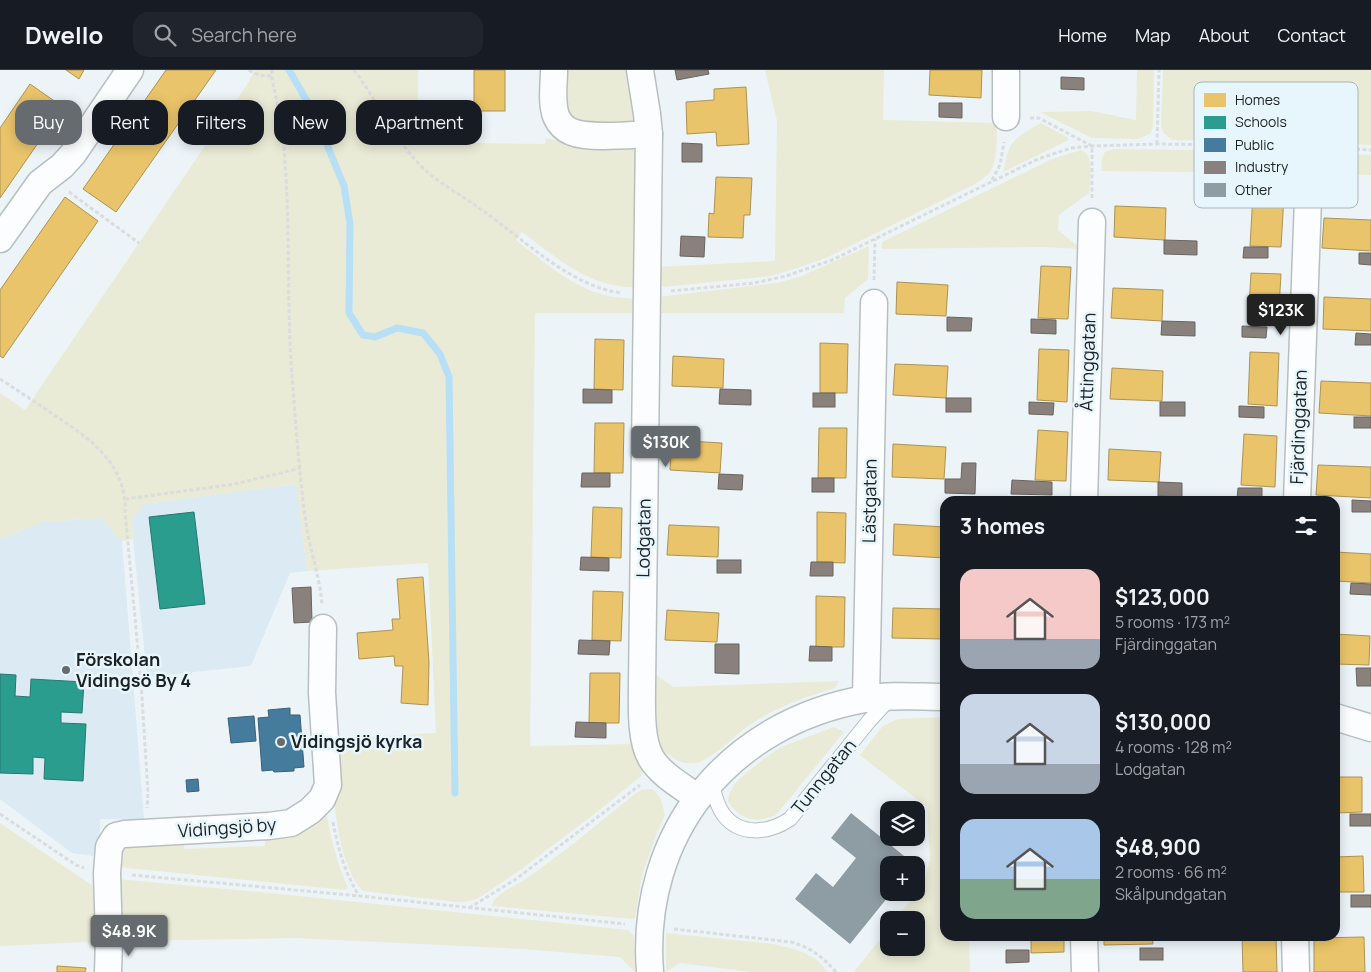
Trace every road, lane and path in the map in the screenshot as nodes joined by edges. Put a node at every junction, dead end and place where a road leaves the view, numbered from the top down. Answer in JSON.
{"nodes":[{"id":1,"x":130,"y":70,"type":"edge"},
{"id":2,"x":248,"y":70,"type":"edge"},
{"id":3,"x":272,"y":70,"type":"edge"},
{"id":4,"x":354,"y":70,"type":"edge"},
{"id":5,"x":554,"y":70,"type":"edge"},
{"id":6,"x":640,"y":70,"type":"edge"},
{"id":7,"x":1006,"y":70,"type":"edge"},
{"id":8,"x":1159,"y":70,"type":"edge"},
{"id":9,"x":272,"y":76,"type":"junction"},
{"id":10,"x":1006,"y":117,"type":"junction"},
{"id":11,"x":649,"y":134,"type":"junction"},
{"id":12,"x":1157,"y":144,"type":"junction"},
{"id":13,"x":1194,"y":144,"type":"edge"},
{"id":14,"x":1092,"y":146,"type":"junction"},
{"id":15,"x":1358,"y":149,"type":"edge"},
{"id":16,"x":1371,"y":150,"type":"edge"},
{"id":17,"x":48,"y":177,"type":"junction"},
{"id":18,"x":992,"y":181,"type":"junction"},
{"id":19,"x":1307,"y":208,"type":"edge"},
{"id":20,"x":1092,"y":222,"type":"joint"},
{"id":21,"x":0,"y":239,"type":"edge"},
{"id":22,"x":875,"y":239,"type":"junction"},
{"id":23,"x":139,"y":243,"type":"dead end"},
{"id":24,"x":647,"y":293,"type":"junction"},
{"id":25,"x":874,"y":303,"type":"joint"},
{"id":26,"x":0,"y":379,"type":"edge"},
{"id":27,"x":301,"y":468,"type":"junction"},
{"id":28,"x":1084,"y":496,"type":"edge"},
{"id":29,"x":1297,"y":496,"type":"edge"},
{"id":30,"x":126,"y":499,"type":"junction"},
{"id":31,"x":323,"y":628,"type":"joint"},
{"id":32,"x":940,"y":697,"type":"edge"},
{"id":33,"x":879,"y":698,"type":"junction"},
{"id":34,"x":1340,"y":719,"type":"edge"},
{"id":35,"x":1371,"y":728,"type":"edge"},
{"id":36,"x":660,"y":770,"type":"junction"},
{"id":37,"x":328,"y":785,"type":"junction"},
{"id":38,"x":704,"y":790,"type":"junction"},
{"id":39,"x":0,"y":814,"type":"edge"},
{"id":40,"x":146,"y":833,"type":"junction"},
{"id":41,"x":107,"y":873,"type":"junction"},
{"id":42,"x":360,"y":896,"type":"junction"},
{"id":43,"x":468,"y":908,"type":"junction"},
{"id":44,"x":650,"y":927,"type":"junction"},
{"id":45,"x":1084,"y":941,"type":"edge"},
{"id":46,"x":1295,"y":941,"type":"edge"},
{"id":47,"x":108,"y":972,"type":"edge"},
{"id":48,"x":650,"y":972,"type":"edge"},
{"id":49,"x":836,"y":972,"type":"edge"},
{"id":50,"x":1085,"y":972,"type":"edge"},
{"id":51,"x":1296,"y":972,"type":"edge"}],
"edges":[{"from":1,"to":17,"type":"street"},
{"from":2,"to":9,"type":"path"},
{"from":3,"to":9,"type":"path"},
{"from":4,"to":24,"type":"path"},
{"from":5,"to":11,"type":"street"},
{"from":6,"to":11,"type":"street","name":"Lodgatan"},
{"from":7,"to":10,"type":"street"},
{"from":8,"to":12,"type":"path"},
{"from":9,"to":27,"type":"path"},
{"from":10,"to":14,"type":"path"},
{"from":10,"to":18,"type":"path"},
{"from":11,"to":24,"type":"street","name":"Lodgatan"},
{"from":12,"to":13,"type":"path"},
{"from":12,"to":14,"type":"path"},
{"from":14,"to":18,"type":"path"},
{"from":14,"to":20,"type":"path"},
{"from":15,"to":16,"type":"path"},
{"from":17,"to":21,"type":"street"},
{"from":17,"to":23,"type":"path"},
{"from":18,"to":22,"type":"path"},
{"from":19,"to":29,"type":"street","name":"Fjärdinggatan"},
{"from":20,"to":28,"type":"street","name":"Åttinggatan"},
{"from":22,"to":24,"type":"path"},
{"from":22,"to":25,"type":"path"},
{"from":24,"to":36,"type":"street","name":"Lodgatan"},
{"from":25,"to":33,"type":"street","name":"Lästgatan"},
{"from":26,"to":30,"type":"path"},
{"from":27,"to":30,"type":"path"},
{"from":27,"to":31,"type":"path"},
{"from":30,"to":40,"type":"path"},
{"from":31,"to":37,"type":"street"},
{"from":32,"to":33,"type":"street"},
{"from":33,"to":38,"type":"street"},
{"from":33,"to":38,"type":"lane","name":"Tunngatan"},
{"from":34,"to":35,"type":"street"},
{"from":36,"to":38,"type":"street","name":"Lodgatan"},
{"from":36,"to":43,"type":"path"},
{"from":37,"to":40,"type":"street","name":"Vidingsjö by"},
{"from":37,"to":42,"type":"path"},
{"from":38,"to":44,"type":"street"},
{"from":39,"to":41,"type":"path"},
{"from":40,"to":41,"type":"street","name":"Vidingsjö by"},
{"from":41,"to":42,"type":"path"},
{"from":41,"to":47,"type":"street","name":"Vidingsjö by"},
{"from":42,"to":43,"type":"path"},
{"from":43,"to":44,"type":"path"},
{"from":44,"to":48,"type":"street"},
{"from":44,"to":49,"type":"path"},
{"from":45,"to":50,"type":"street"},
{"from":46,"to":51,"type":"street"}]}
